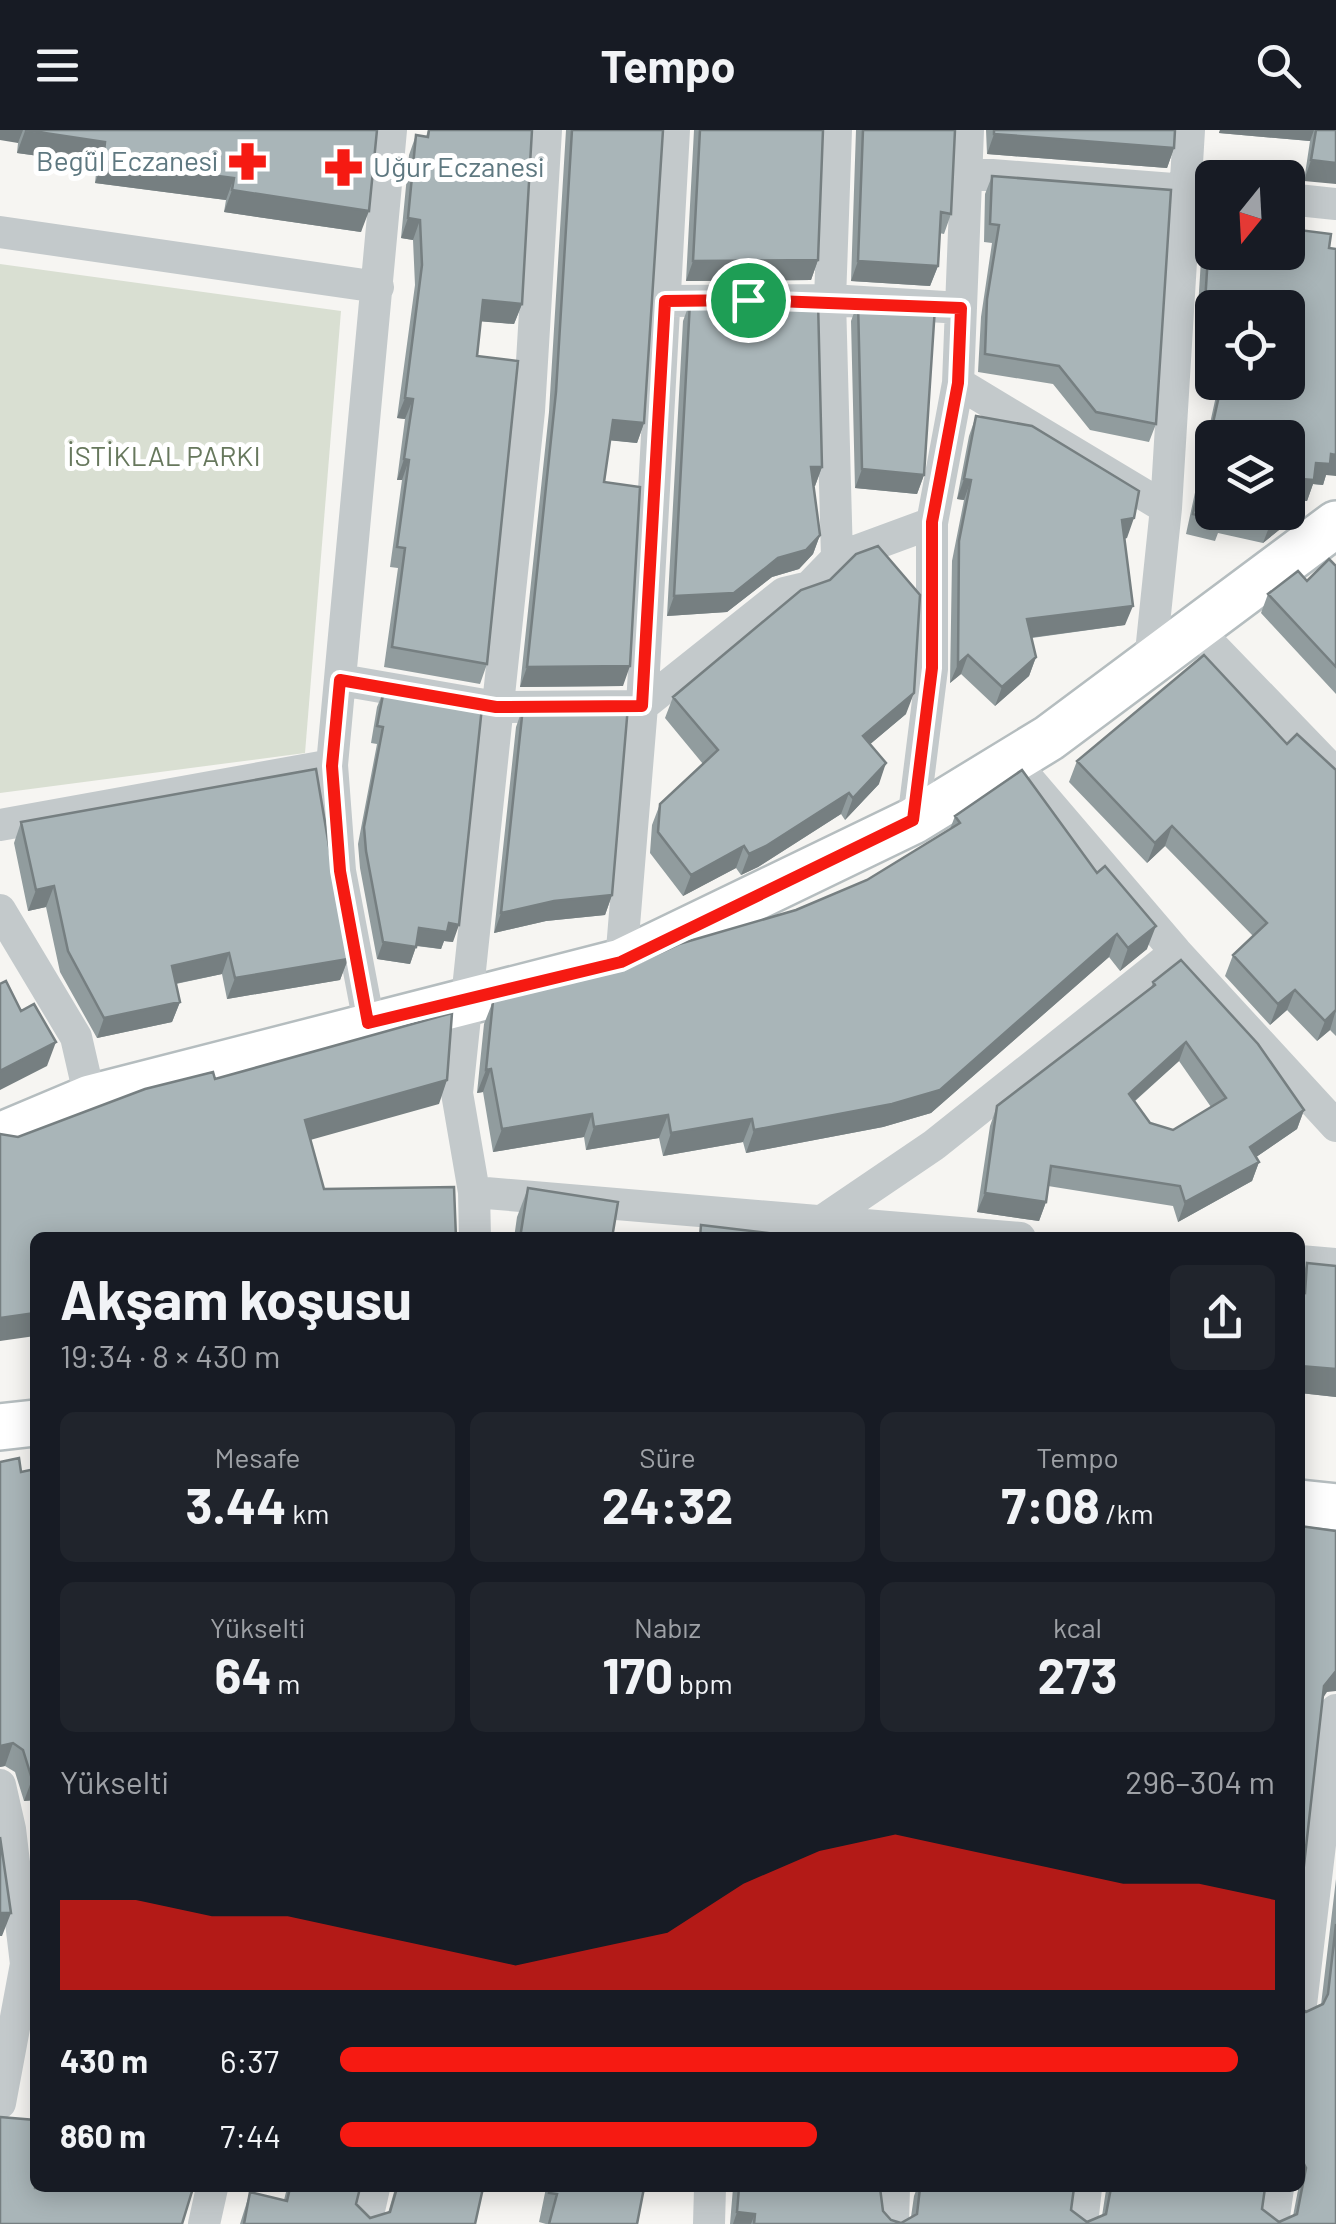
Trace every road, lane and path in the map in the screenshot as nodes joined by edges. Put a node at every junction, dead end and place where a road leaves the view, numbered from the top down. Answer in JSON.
{"nodes":[{"id":1,"x":546,"y":130,"type":"edge"},
{"id":2,"x":674,"y":130,"type":"edge"},
{"id":3,"x":836,"y":130,"type":"edge"},
{"id":4,"x":968,"y":130,"type":"edge"},
{"id":5,"x":1189,"y":130,"type":"edge"},
{"id":6,"x":386,"y":131,"type":"edge"},
{"id":7,"x":1195,"y":170,"type":"edge"},
{"id":8,"x":966,"y":173,"type":"junction"},
{"id":9,"x":1195,"y":190,"type":"edge"},
{"id":10,"x":1305,"y":201,"type":"edge"},
{"id":11,"x":1336,"y":204,"type":"edge"},
{"id":12,"x":1195,"y":220,"type":"edge"},
{"id":13,"x":0,"y":232,"type":"edge"},
{"id":14,"x":378,"y":287,"type":"junction"},
{"id":15,"x":830,"y":300,"type":"junction"},
{"id":16,"x":665,"y":301,"type":"junction"},
{"id":17,"x":961,"y":308,"type":"junction"},
{"id":18,"x":958,"y":383,"type":"junction"},
{"id":19,"x":1166,"y":508,"type":"junction"},
{"id":20,"x":932,"y":522,"type":"junction"},
{"id":21,"x":1336,"y":524,"type":"edge"},
{"id":22,"x":837,"y":558,"type":"junction"},
{"id":23,"x":1196,"y":628,"type":"junction"},
{"id":24,"x":1150,"y":662,"type":"junction"},
{"id":25,"x":340,"y":680,"type":"junction"},
{"id":26,"x":642,"y":706,"type":"junction"},
{"id":27,"x":496,"y":707,"type":"junction"},
{"id":28,"x":1012,"y":760,"type":"junction"},
{"id":29,"x":332,"y":766,"type":"junction"},
{"id":30,"x":1336,"y":774,"type":"edge"},
{"id":31,"x":913,"y":820,"type":"junction"},
{"id":32,"x":0,"y":825,"type":"edge"},
{"id":33,"x":0,"y":910,"type":"edge"},
{"id":34,"x":1176,"y":952,"type":"junction"},
{"id":35,"x":621,"y":962,"type":"junction"},
{"id":36,"x":466,"y":1000,"type":"junction"},
{"id":37,"x":368,"y":1023,"type":"junction"},
{"id":38,"x":90,"y":1098,"type":"junction"},
{"id":39,"x":1336,"y":1126,"type":"edge"},
{"id":40,"x":0,"y":1136,"type":"edge"},
{"id":41,"x":474,"y":1192,"type":"junction"},
{"id":42,"x":822,"y":1221,"type":"junction"},
{"id":43,"x":475,"y":1232,"type":"edge"},
{"id":44,"x":950,"y":1232,"type":"edge"},
{"id":45,"x":1305,"y":1261,"type":"edge"},
{"id":46,"x":1336,"y":1264,"type":"edge"},
{"id":47,"x":30,"y":1424,"type":"edge"},
{"id":48,"x":0,"y":1427,"type":"edge"},
{"id":49,"x":1305,"y":1504,"type":"edge"},
{"id":50,"x":1336,"y":1507,"type":"edge"},
{"id":51,"x":1336,"y":1710,"type":"edge"},
{"id":52,"x":0,"y":1785,"type":"edge"},
{"id":53,"x":15,"y":1828,"type":"edge"},
{"id":54,"x":1328,"y":1829,"type":"edge"},
{"id":55,"x":20,"y":1964,"type":"edge"},
{"id":56,"x":1305,"y":1974,"type":"edge"},
{"id":57,"x":0,"y":2102,"type":"edge"},
{"id":58,"x":211,"y":2192,"type":"edge"},
{"id":59,"x":373,"y":2192,"type":"edge"},
{"id":60,"x":710,"y":2192,"type":"edge"},
{"id":61,"x":894,"y":2192,"type":"edge"},
{"id":62,"x":1086,"y":2192,"type":"edge"},
{"id":63,"x":1277,"y":2192,"type":"edge"},
{"id":64,"x":204,"y":2224,"type":"edge"},
{"id":65,"x":366,"y":2224,"type":"edge"},
{"id":66,"x":709,"y":2224,"type":"edge"},
{"id":67,"x":893,"y":2224,"type":"edge"},
{"id":68,"x":1082,"y":2224,"type":"edge"},
{"id":69,"x":1273,"y":2224,"type":"edge"}],
"edges":[{"from":1,"to":27,"type":"street"},
{"from":2,"to":16,"type":"street"},
{"from":3,"to":15,"type":"street"},
{"from":4,"to":8,"type":"street"},
{"from":5,"to":7,"type":"street"},
{"from":6,"to":14,"type":"street"},
{"from":8,"to":9,"type":"street"},
{"from":8,"to":17,"type":"street"},
{"from":10,"to":11,"type":"street"},
{"from":12,"to":19,"type":"street"},
{"from":13,"to":14,"type":"street"},
{"from":14,"to":25,"type":"street"},
{"from":15,"to":16,"type":"street"},
{"from":15,"to":17,"type":"street"},
{"from":15,"to":22,"type":"street"},
{"from":16,"to":26,"type":"street"},
{"from":17,"to":18,"type":"street"},
{"from":18,"to":19,"type":"street"},
{"from":18,"to":20,"type":"street"},
{"from":19,"to":24,"type":"street"},
{"from":20,"to":22,"type":"street"},
{"from":20,"to":31,"type":"street"},
{"from":21,"to":23,"type":"street"},
{"from":22,"to":26,"type":"street"},
{"from":23,"to":24,"type":"street"},
{"from":23,"to":30,"type":"street"},
{"from":24,"to":28,"type":"street"},
{"from":25,"to":27,"type":"street"},
{"from":25,"to":29,"type":"street"},
{"from":26,"to":27,"type":"street"},
{"from":26,"to":35,"type":"street"},
{"from":27,"to":36,"type":"street"},
{"from":28,"to":31,"type":"street"},
{"from":28,"to":34,"type":"street"},
{"from":29,"to":32,"type":"street"},
{"from":29,"to":37,"type":"street"},
{"from":31,"to":35,"type":"street"},
{"from":33,"to":38,"type":"street"},
{"from":34,"to":39,"type":"street"},
{"from":34,"to":42,"type":"street"},
{"from":35,"to":36,"type":"street"},
{"from":36,"to":37,"type":"street"},
{"from":36,"to":41,"type":"street"},
{"from":37,"to":38,"type":"street"},
{"from":38,"to":40,"type":"street"},
{"from":41,"to":42,"type":"street"},
{"from":41,"to":43,"type":"street"},
{"from":42,"to":44,"type":"street"},
{"from":45,"to":46,"type":"street"},
{"from":47,"to":48,"type":"street"},
{"from":49,"to":50,"type":"street"},
{"from":51,"to":54,"type":"street"},
{"from":52,"to":53,"type":"street"},
{"from":53,"to":55,"type":"street"},
{"from":54,"to":56,"type":"street"},
{"from":55,"to":57,"type":"street"},
{"from":58,"to":64,"type":"street"},
{"from":59,"to":65,"type":"street"},
{"from":60,"to":66,"type":"street"},
{"from":61,"to":67,"type":"street"},
{"from":62,"to":68,"type":"street"},
{"from":63,"to":69,"type":"street"}]}
